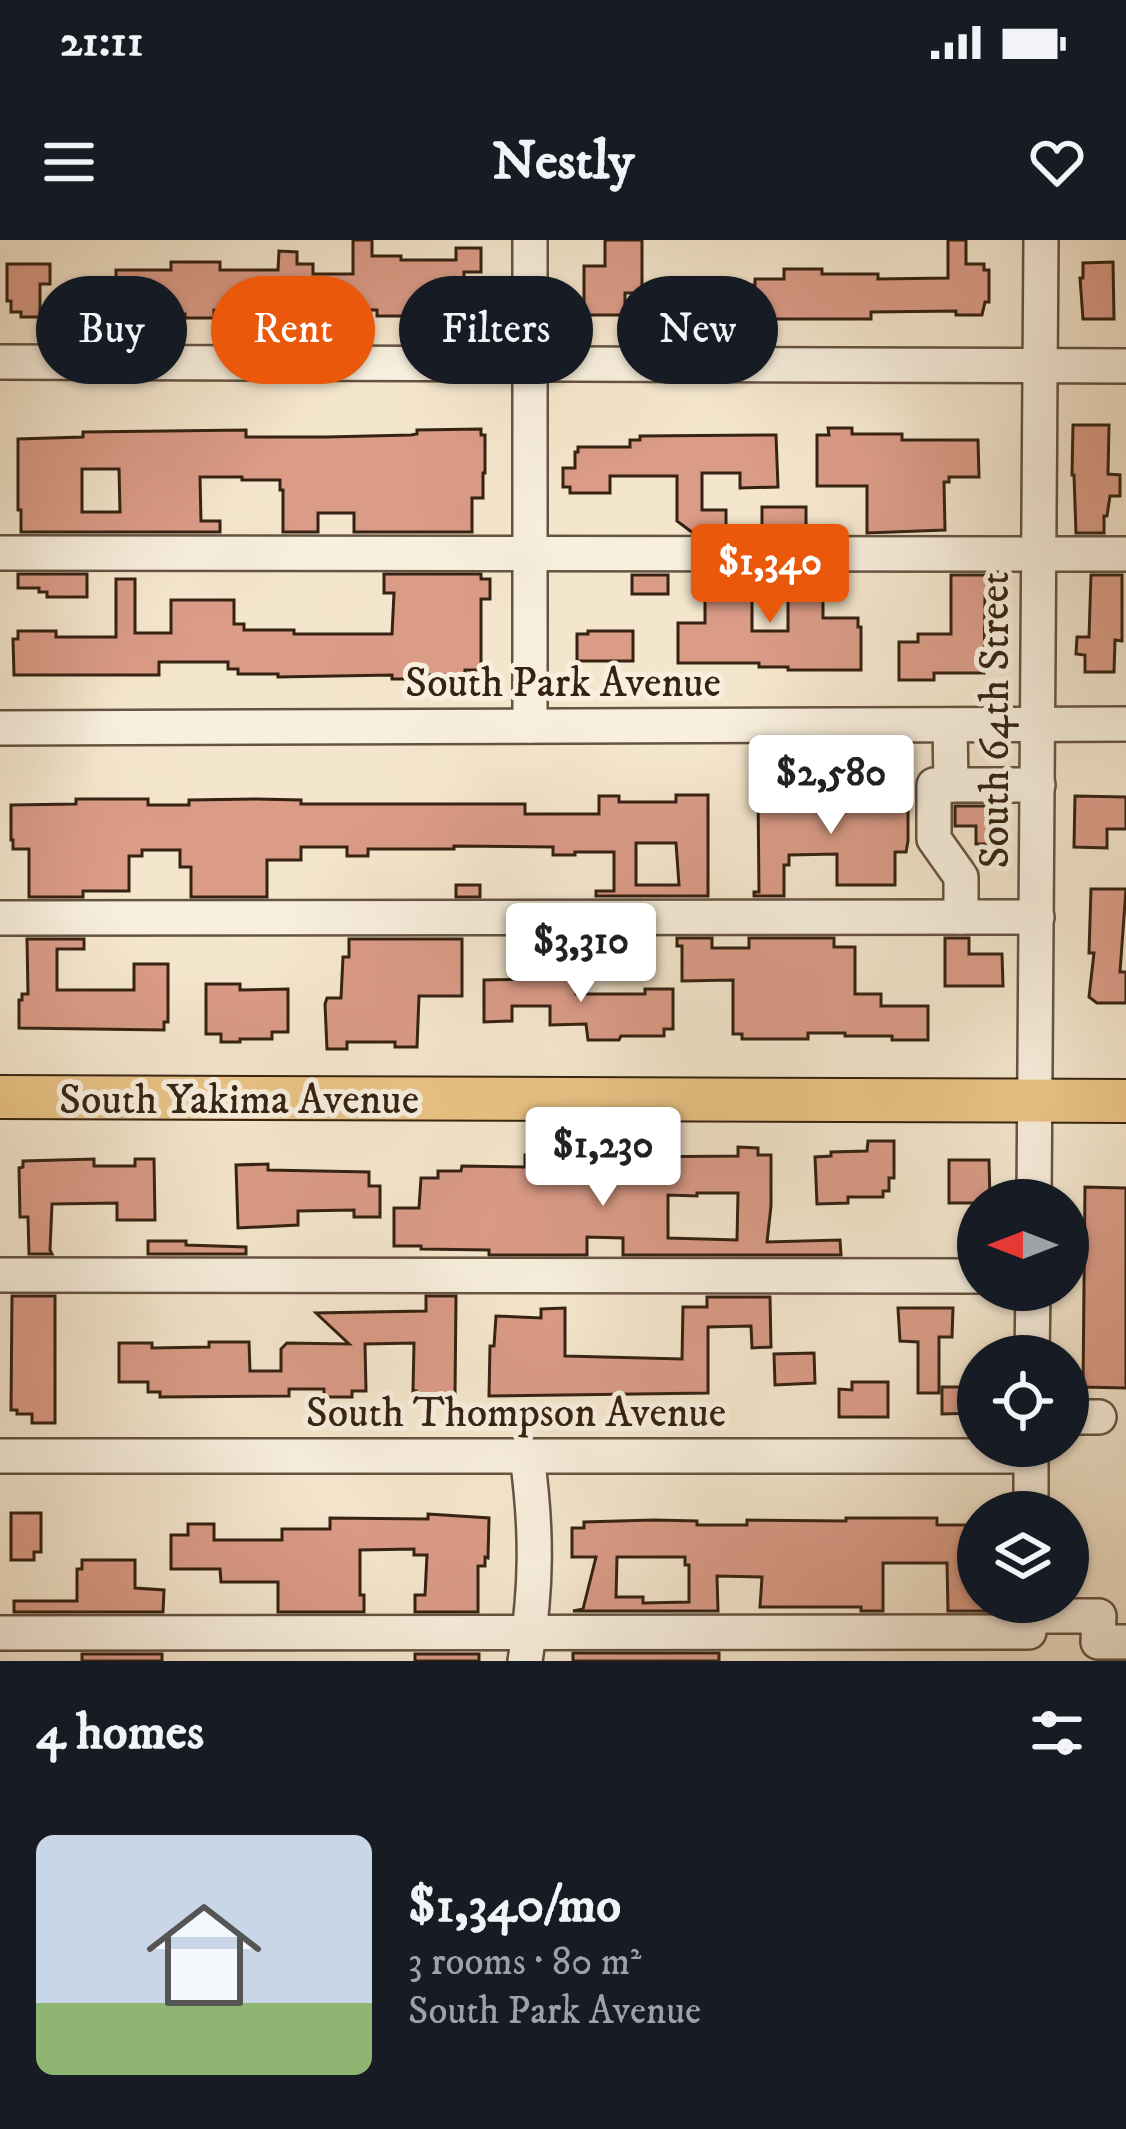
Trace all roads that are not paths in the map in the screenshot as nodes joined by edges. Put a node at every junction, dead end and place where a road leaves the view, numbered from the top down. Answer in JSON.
{"nodes":[{"id":1,"x":530,"y":240,"type":"edge"},
{"id":2,"x":1041,"y":240,"type":"edge"},
{"id":3,"x":530,"y":276,"type":"edge"},
{"id":4,"x":0,"y":362,"type":"edge"},
{"id":5,"x":399,"y":364,"type":"edge"},
{"id":6,"x":593,"y":365,"type":"edge"},
{"id":7,"x":1039,"y":365,"type":"junction"},
{"id":8,"x":1126,"y":366,"type":"edge"},
{"id":9,"x":531,"y":384,"type":"edge"},
{"id":10,"x":0,"y":554,"type":"edge"},
{"id":11,"x":530,"y":554,"type":"junction"},
{"id":12,"x":1039,"y":554,"type":"junction"},
{"id":13,"x":1126,"y":554,"type":"edge"},
{"id":14,"x":1039,"y":724,"type":"junction"},
{"id":15,"x":1126,"y":724,"type":"edge"},
{"id":16,"x":950,"y":725,"type":"junction"},
{"id":17,"x":530,"y":726,"type":"junction"},
{"id":18,"x":0,"y":728,"type":"edge"},
{"id":19,"x":951,"y":785,"type":"junction"},
{"id":20,"x":1038,"y":785,"type":"junction"},
{"id":21,"x":961,"y":917,"type":"junction"},
{"id":22,"x":1037,"y":917,"type":"junction"},
{"id":23,"x":0,"y":918,"type":"edge"},
{"id":24,"x":0,"y":1097,"type":"edge"},
{"id":25,"x":1035,"y":1101,"type":"junction"},
{"id":26,"x":1126,"y":1101,"type":"edge"},
{"id":27,"x":1034,"y":1179,"type":"edge"},
{"id":28,"x":0,"y":1275,"type":"edge"},
{"id":29,"x":957,"y":1276,"type":"edge"},
{"id":30,"x":957,"y":1452,"type":"edge"},
{"id":31,"x":0,"y":1456,"type":"edge"},
{"id":32,"x":527,"y":1456,"type":"junction"},
{"id":33,"x":1030,"y":1628,"type":"edge"},
{"id":34,"x":0,"y":1634,"type":"edge"},
{"id":35,"x":1126,"y":1642,"type":"edge"},
{"id":36,"x":527,"y":1647,"type":"edge"}],
"edges":[{"from":1,"to":3,"type":"street"},
{"from":2,"to":7,"type":"street","name":"South 64th Street"},
{"from":4,"to":5,"type":"street"},
{"from":6,"to":7,"type":"street"},
{"from":7,"to":8,"type":"street"},
{"from":7,"to":12,"type":"street","name":"South 64th Street"},
{"from":9,"to":11,"type":"street"},
{"from":10,"to":11,"type":"street"},
{"from":11,"to":12,"type":"street"},
{"from":11,"to":17,"type":"street"},
{"from":12,"to":13,"type":"street"},
{"from":12,"to":14,"type":"street","name":"South 64th Street"},
{"from":14,"to":15,"type":"street","name":"South Park Avenue"},
{"from":14,"to":16,"type":"street","name":"South Park Avenue"},
{"from":14,"to":20,"type":"street","name":"South 64th Street"},
{"from":16,"to":17,"type":"street","name":"South Park Avenue"},
{"from":16,"to":19,"type":"street"},
{"from":17,"to":18,"type":"street","name":"South Park Avenue"},
{"from":19,"to":20,"type":"street"},
{"from":19,"to":21,"type":"street"},
{"from":20,"to":22,"type":"street","name":"South 64th Street"},
{"from":21,"to":22,"type":"street"},
{"from":21,"to":23,"type":"street"},
{"from":22,"to":25,"type":"street","name":"South 64th Street"},
{"from":24,"to":25,"type":"main road","name":"South Yakima Avenue"},
{"from":25,"to":26,"type":"main road","name":"South Yakima Avenue"},
{"from":25,"to":27,"type":"street","name":"South 64th Street"},
{"from":28,"to":29,"type":"street"},
{"from":30,"to":32,"type":"street","name":"South Thompson Avenue"},
{"from":31,"to":32,"type":"street","name":"South Thompson Avenue"},
{"from":32,"to":36,"type":"street"},
{"from":33,"to":35,"type":"street"},
{"from":33,"to":36,"type":"street"},
{"from":34,"to":36,"type":"street"}]}
